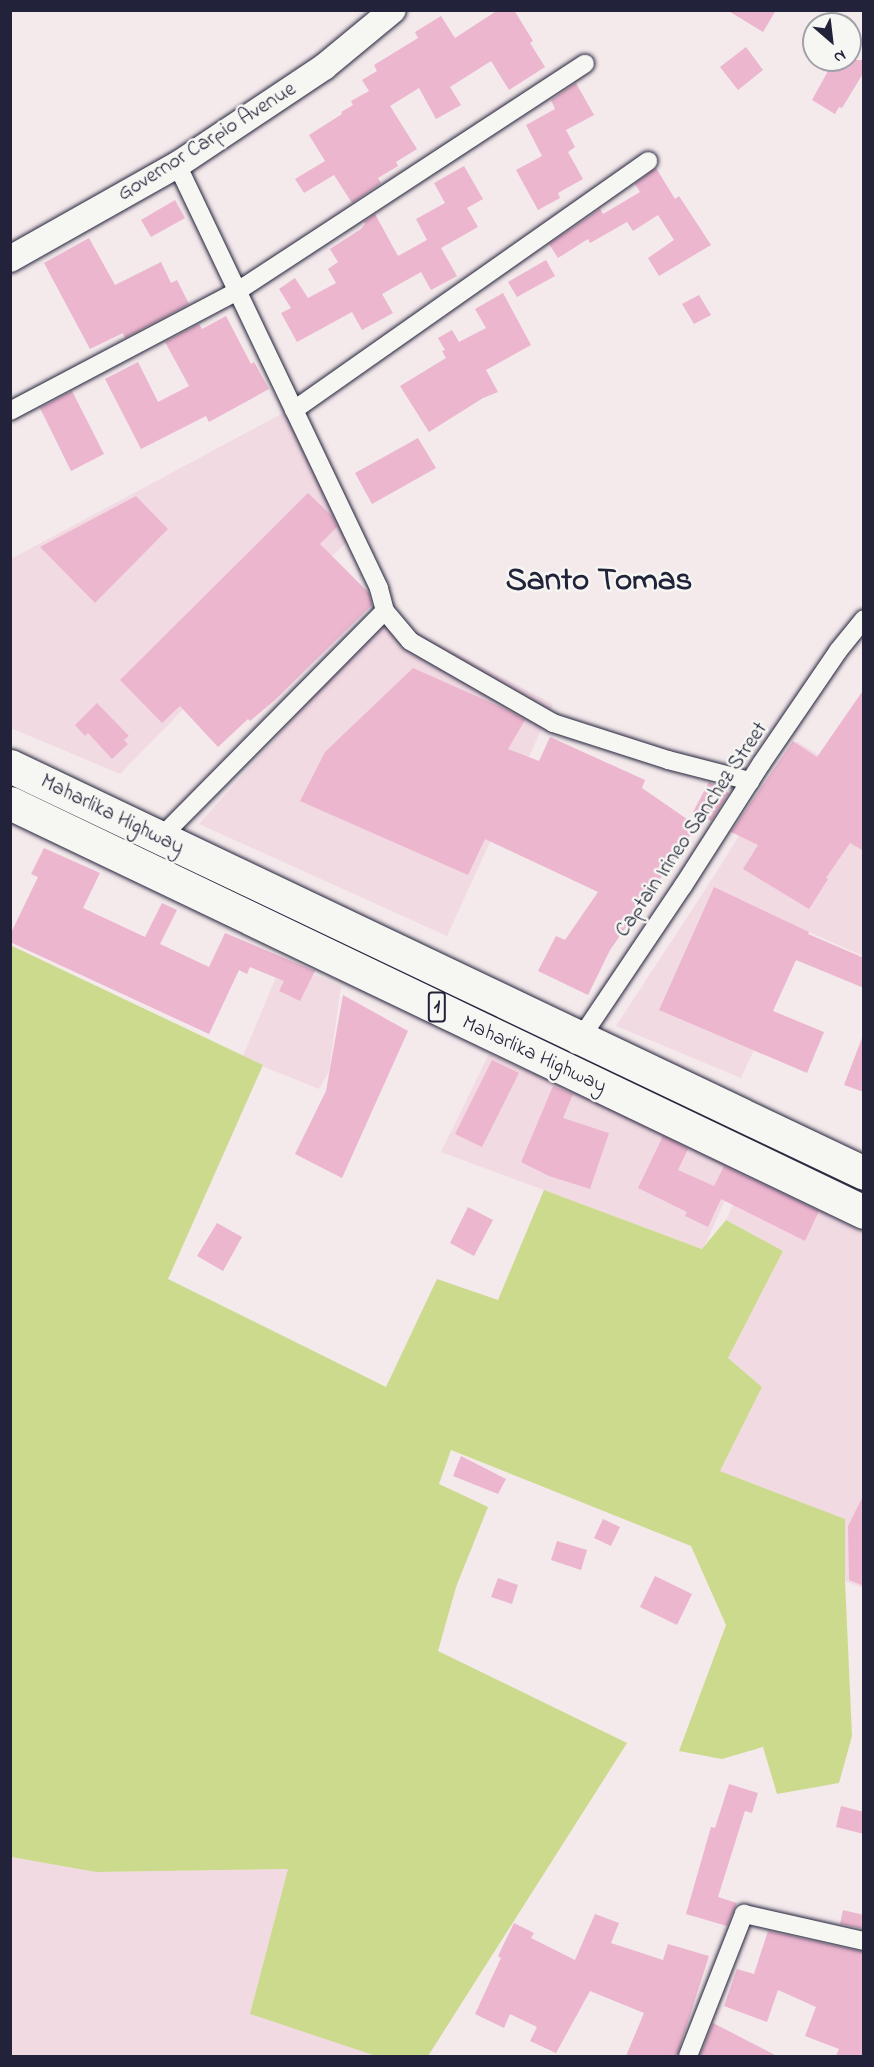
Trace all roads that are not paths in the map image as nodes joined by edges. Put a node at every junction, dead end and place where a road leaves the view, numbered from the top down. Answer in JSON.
{"nodes":[{"id":1,"x":393,"y":10,"type":"edge"},
{"id":2,"x":585,"y":64,"type":"dead end"},
{"id":3,"x":648,"y":161,"type":"dead end"},
{"id":4,"x":177,"y":165,"type":"junction"},
{"id":5,"x":10,"y":259,"type":"edge"},
{"id":6,"x":236,"y":292,"type":"junction"},
{"id":7,"x":294,"y":410,"type":"junction"},
{"id":8,"x":10,"y":411,"type":"edge"},
{"id":9,"x":385,"y":611,"type":"junction"},
{"id":10,"x":864,"y":619,"type":"edge"},
{"id":11,"x":10,"y":766,"type":"edge"},
{"id":12,"x":750,"y":781,"type":"junction"},
{"id":13,"x":10,"y":803,"type":"edge"},
{"id":14,"x":160,"y":838,"type":"junction"},
{"id":15,"x":579,"y":1037,"type":"junction"},
{"id":16,"x":564,"y":1069,"type":"junction"},
{"id":17,"x":864,"y":1173,"type":"edge"},
{"id":18,"x":864,"y":1212,"type":"edge"},
{"id":19,"x":864,"y":1941,"type":"edge"},
{"id":20,"x":688,"y":2056,"type":"edge"}],
"edges":[{"from":1,"to":4,"type":"main road","name":"Governor Carpio Avenue"},
{"from":2,"to":6,"type":"street"},
{"from":3,"to":7,"type":"street"},
{"from":4,"to":5,"type":"main road","name":"Governor Carpio Avenue"},
{"from":4,"to":6,"type":"street"},
{"from":6,"to":7,"type":"street"},
{"from":6,"to":8,"type":"street"},
{"from":7,"to":9,"type":"street"},
{"from":9,"to":12,"type":"street"},
{"from":9,"to":14,"type":"street"},
{"from":10,"to":12,"type":"street","name":"Captain Irineo Sanchez Street"},
{"from":11,"to":14,"type":"highway","name":"Maharlika Highway","number":"1"},
{"from":12,"to":15,"type":"street","name":"Captain Irineo Sanchez Street"},
{"from":13,"to":16,"type":"highway","name":"Maharlika Highway","number":"1"},
{"from":14,"to":15,"type":"highway","name":"Maharlika Highway","number":"1"},
{"from":15,"to":16,"type":"street","name":"Captain Irineo Sanchez Street"},
{"from":15,"to":17,"type":"highway","name":"Maharlika Highway","number":"1"},
{"from":16,"to":18,"type":"highway","name":"Maharlika Highway","number":"1"},
{"from":19,"to":20,"type":"street"}]}
